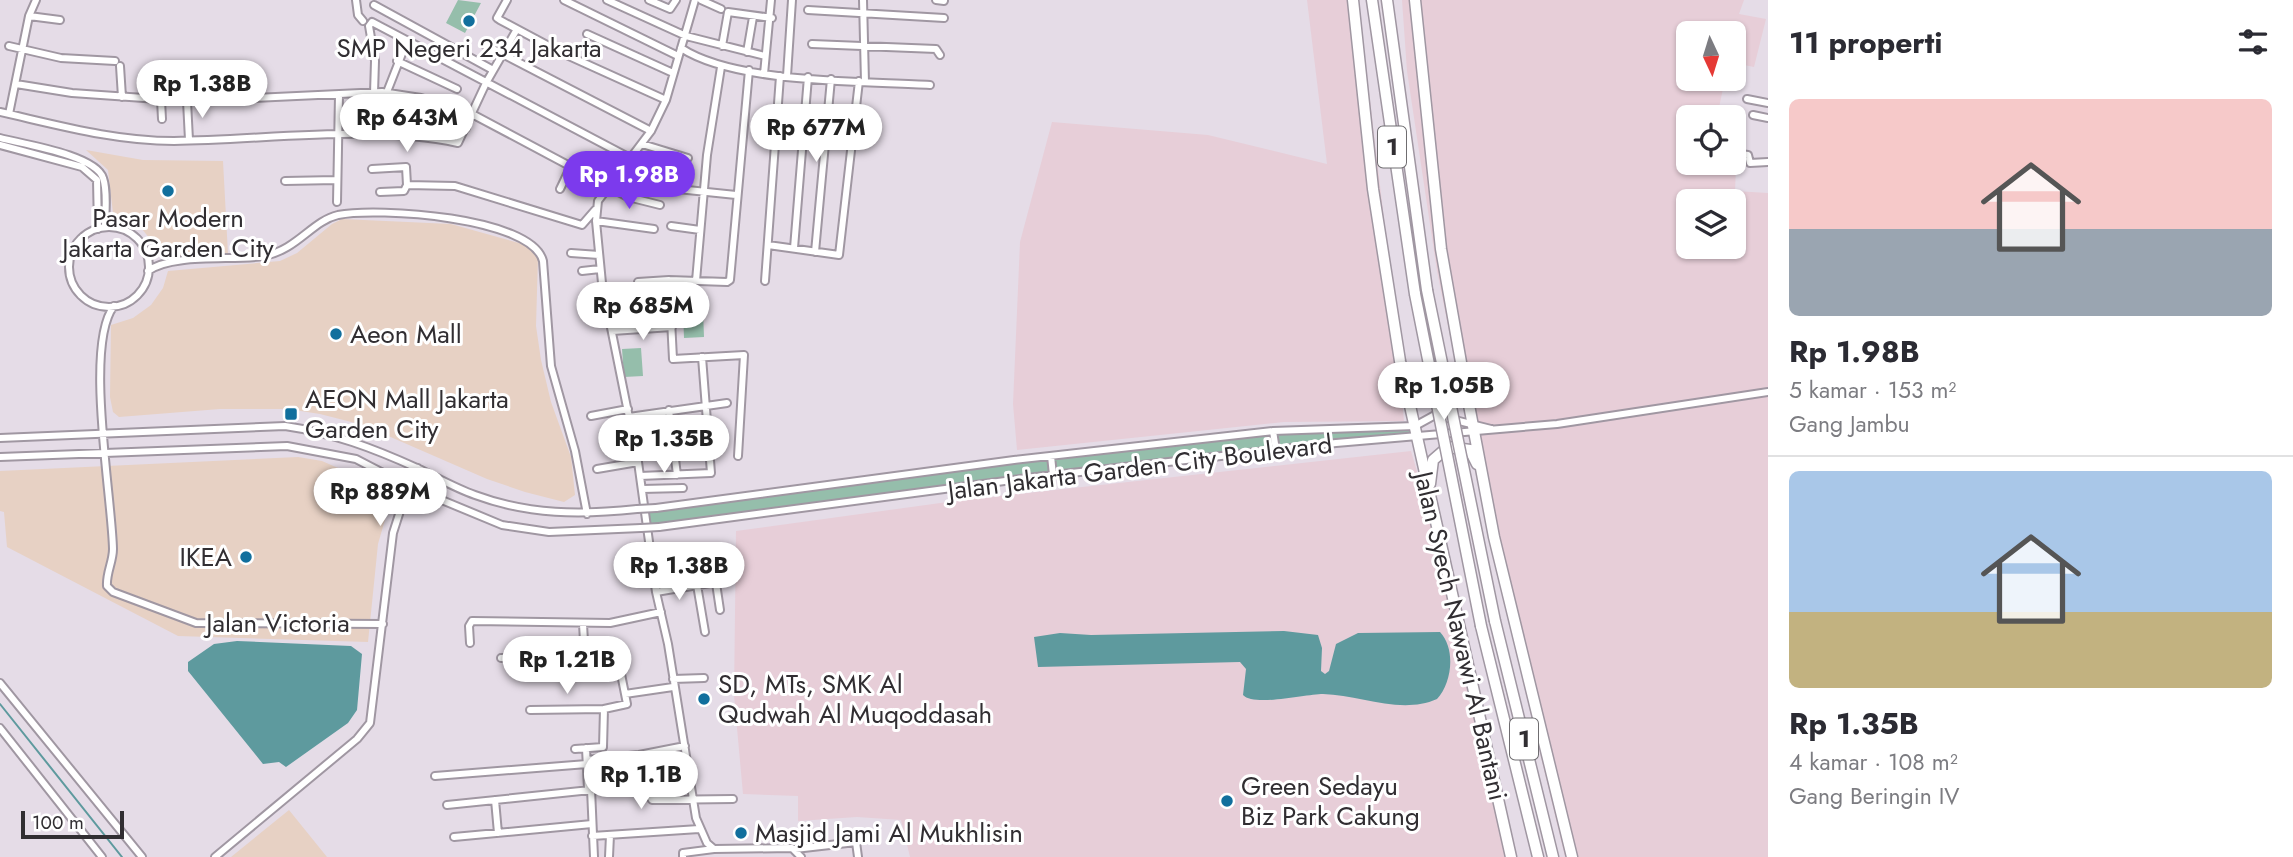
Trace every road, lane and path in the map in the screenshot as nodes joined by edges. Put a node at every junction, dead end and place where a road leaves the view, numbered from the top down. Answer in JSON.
{"nodes":[{"id":1,"x":36,"y":0,"type":"edge"},
{"id":2,"x":356,"y":0,"type":"edge"},
{"id":3,"x":506,"y":0,"type":"edge"},
{"id":4,"x":564,"y":0,"type":"edge"},
{"id":5,"x":607,"y":0,"type":"edge"},
{"id":6,"x":649,"y":0,"type":"edge"},
{"id":7,"x":676,"y":0,"type":"edge"},
{"id":8,"x":695,"y":0,"type":"edge"},
{"id":9,"x":701,"y":0,"type":"edge"},
{"id":10,"x":771,"y":0,"type":"edge"},
{"id":11,"x":792,"y":0,"type":"edge"},
{"id":12,"x":863,"y":0,"type":"edge"},
{"id":13,"x":936,"y":0,"type":"edge"},
{"id":14,"x":1353,"y":0,"type":"edge"},
{"id":15,"x":1372,"y":0,"type":"edge"},
{"id":16,"x":1387,"y":0,"type":"edge"},
{"id":17,"x":1415,"y":0,"type":"edge"},
{"id":18,"x":944,"y":1,"type":"edge"},
{"id":19,"x":374,"y":5,"type":"dead end"},
{"id":20,"x":721,"y":9,"type":"dead end"},
{"id":21,"x":808,"y":10,"type":"dead end"},
{"id":22,"x":863,"y":13,"type":"junction"},
{"id":23,"x":29,"y":16,"type":"junction"},
{"id":24,"x":753,"y":17,"type":"junction"},
{"id":25,"x":772,"y":18,"type":"junction"},
{"id":26,"x":944,"y":18,"type":"dead end"},
{"id":27,"x":60,"y":20,"type":"dead end"},
{"id":28,"x":367,"y":22,"type":"junction"},
{"id":29,"x":517,"y":29,"type":"junction"},
{"id":30,"x":587,"y":34,"type":"dead end"},
{"id":31,"x":686,"y":36,"type":"junction"},
{"id":32,"x":407,"y":41,"type":"junction"},
{"id":33,"x":812,"y":44,"type":"dead end"},
{"id":34,"x":485,"y":45,"type":"dead end"},
{"id":35,"x":864,"y":45,"type":"junction"},
{"id":36,"x":9,"y":46,"type":"dead end"},
{"id":37,"x":722,"y":46,"type":"junction"},
{"id":38,"x":681,"y":48,"type":"junction"},
{"id":39,"x":24,"y":49,"type":"junction"},
{"id":40,"x":747,"y":52,"type":"junction"},
{"id":41,"x":503,"y":54,"type":"junction"},
{"id":42,"x":940,"y":55,"type":"dead end"},
{"id":43,"x":678,"y":56,"type":"junction"},
{"id":44,"x":765,"y":56,"type":"junction"},
{"id":45,"x":397,"y":61,"type":"junction"},
{"id":46,"x":721,"y":67,"type":"junction"},
{"id":47,"x":494,"y":70,"type":"junction"},
{"id":48,"x":749,"y":70,"type":"junction"},
{"id":49,"x":673,"y":73,"type":"junction"},
{"id":50,"x":764,"y":74,"type":"junction"},
{"id":51,"x":784,"y":76,"type":"junction"},
{"id":52,"x":808,"y":77,"type":"junction"},
{"id":53,"x":831,"y":79,"type":"junction"},
{"id":54,"x":862,"y":81,"type":"junction"},
{"id":55,"x":485,"y":83,"type":"junction"},
{"id":56,"x":16,"y":84,"type":"junction"},
{"id":57,"x":930,"y":85,"type":"dead end"},
{"id":58,"x":457,"y":89,"type":"dead end"},
{"id":59,"x":387,"y":92,"type":"junction"},
{"id":60,"x":374,"y":93,"type":"junction"},
{"id":61,"x":339,"y":94,"type":"junction"},
{"id":62,"x":122,"y":97,"type":"junction"},
{"id":63,"x":1747,"y":99,"type":"dead end"},
{"id":64,"x":161,"y":100,"type":"junction"},
{"id":65,"x":666,"y":100,"type":"junction"},
{"id":66,"x":187,"y":101,"type":"junction"},
{"id":67,"x":1768,"y":103,"type":"edge"},
{"id":68,"x":0,"y":112,"type":"edge"},
{"id":69,"x":9,"y":114,"type":"junction"},
{"id":70,"x":375,"y":114,"type":"dead end"},
{"id":71,"x":472,"y":114,"type":"junction"},
{"id":72,"x":1753,"y":115,"type":"dead end"},
{"id":73,"x":1768,"y":118,"type":"edge"},
{"id":74,"x":162,"y":119,"type":"dead end"},
{"id":75,"x":466,"y":128,"type":"junction"},
{"id":76,"x":651,"y":131,"type":"junction"},
{"id":77,"x":338,"y":136,"type":"junction"},
{"id":78,"x":0,"y":138,"type":"edge"},
{"id":79,"x":189,"y":140,"type":"junction"},
{"id":80,"x":642,"y":144,"type":"junction"},
{"id":81,"x":0,"y":145,"type":"edge"},
{"id":82,"x":1746,"y":155,"type":"edge"},
{"id":83,"x":631,"y":158,"type":"junction"},
{"id":84,"x":688,"y":158,"type":"dead end"},
{"id":85,"x":1768,"y":162,"type":"edge"},
{"id":86,"x":571,"y":166,"type":"junction"},
{"id":87,"x":372,"y":169,"type":"dead end"},
{"id":88,"x":622,"y":169,"type":"junction"},
{"id":89,"x":335,"y":180,"type":"junction"},
{"id":90,"x":285,"y":181,"type":"dead end"},
{"id":91,"x":407,"y":185,"type":"junction"},
{"id":92,"x":608,"y":187,"type":"junction"},
{"id":93,"x":560,"y":189,"type":"dead end"},
{"id":94,"x":380,"y":192,"type":"dead end"},
{"id":95,"x":704,"y":192,"type":"junction"},
{"id":96,"x":736,"y":195,"type":"junction"},
{"id":97,"x":337,"y":202,"type":"dead end"},
{"id":98,"x":660,"y":205,"type":"dead end"},
{"id":99,"x":596,"y":209,"type":"junction"},
{"id":100,"x":596,"y":220,"type":"junction"},
{"id":101,"x":671,"y":226,"type":"dead end"},
{"id":102,"x":102,"y":228,"type":"junction"},
{"id":103,"x":654,"y":229,"type":"dead end"},
{"id":104,"x":701,"y":230,"type":"junction"},
{"id":105,"x":768,"y":245,"type":"junction"},
{"id":106,"x":794,"y":248,"type":"junction"},
{"id":107,"x":815,"y":251,"type":"junction"},
{"id":108,"x":571,"y":253,"type":"dead end"},
{"id":109,"x":599,"y":255,"type":"junction"},
{"id":110,"x":148,"y":259,"type":"junction"},
{"id":111,"x":169,"y":263,"type":"junction"},
{"id":112,"x":600,"y":269,"type":"junction"},
{"id":113,"x":148,"y":271,"type":"junction"},
{"id":114,"x":582,"y":271,"type":"dead end"},
{"id":115,"x":669,"y":280,"type":"junction"},
{"id":116,"x":696,"y":281,"type":"junction"},
{"id":117,"x":765,"y":281,"type":"dead end"},
{"id":118,"x":638,"y":282,"type":"dead end"},
{"id":119,"x":95,"y":304,"type":"junction"},
{"id":120,"x":114,"y":306,"type":"junction"},
{"id":121,"x":671,"y":306,"type":"junction"},
{"id":122,"x":609,"y":312,"type":"junction"},
{"id":123,"x":672,"y":327,"type":"junction"},
{"id":124,"x":103,"y":329,"type":"junction"},
{"id":125,"x":612,"y":331,"type":"junction"},
{"id":126,"x":1460,"y":355,"type":"junction"},
{"id":127,"x":702,"y":357,"type":"junction"},
{"id":128,"x":1399,"y":361,"type":"junction"},
{"id":129,"x":1768,"y":392,"type":"edge"},
{"id":130,"x":727,"y":403,"type":"dead end"},
{"id":131,"x":707,"y":404,"type":"junction"},
{"id":132,"x":669,"y":410,"type":"junction"},
{"id":133,"x":629,"y":413,"type":"junction"},
{"id":134,"x":591,"y":416,"type":"dead end"},
{"id":135,"x":1415,"y":426,"type":"junction"},
{"id":136,"x":1474,"y":429,"type":"junction"},
{"id":137,"x":1273,"y":431,"type":"junction"},
{"id":138,"x":103,"y":433,"type":"junction"},
{"id":139,"x":0,"y":438,"type":"edge"},
{"id":140,"x":1416,"y":438,"type":"junction"},
{"id":141,"x":1276,"y":450,"type":"junction"},
{"id":142,"x":104,"y":452,"type":"junction"},
{"id":143,"x":738,"y":456,"type":"dead end"},
{"id":144,"x":1051,"y":456,"type":"junction"},
{"id":145,"x":0,"y":457,"type":"edge"},
{"id":146,"x":638,"y":462,"type":"junction"},
{"id":147,"x":418,"y":468,"type":"junction"},
{"id":148,"x":597,"y":469,"type":"dead end"},
{"id":149,"x":677,"y":475,"type":"junction"},
{"id":150,"x":1053,"y":475,"type":"junction"},
{"id":151,"x":640,"y":476,"type":"junction"},
{"id":152,"x":408,"y":486,"type":"junction"},
{"id":153,"x":1485,"y":486,"type":"junction"},
{"id":154,"x":683,"y":488,"type":"dead end"},
{"id":155,"x":642,"y":489,"type":"junction"},
{"id":156,"x":1429,"y":498,"type":"junction"},
{"id":157,"x":587,"y":514,"type":"junction"},
{"id":158,"x":653,"y":573,"type":"junction"},
{"id":159,"x":716,"y":582,"type":"junction"},
{"id":160,"x":697,"y":585,"type":"junction"},
{"id":161,"x":656,"y":592,"type":"junction"},
{"id":162,"x":720,"y":611,"type":"dead end"},
{"id":163,"x":661,"y":612,"type":"junction"},
{"id":164,"x":383,"y":624,"type":"junction"},
{"id":165,"x":583,"y":624,"type":"junction"},
{"id":166,"x":705,"y":632,"type":"dead end"},
{"id":167,"x":470,"y":643,"type":"dead end"},
{"id":168,"x":501,"y":658,"type":"dead end"},
{"id":169,"x":585,"y":659,"type":"junction"},
{"id":170,"x":704,"y":678,"type":"dead end"},
{"id":171,"x":673,"y":683,"type":"junction"},
{"id":172,"x":0,"y":685,"type":"edge"},
{"id":173,"x":625,"y":694,"type":"junction"},
{"id":174,"x":604,"y":709,"type":"junction"},
{"id":175,"x":530,"y":710,"type":"dead end"},
{"id":176,"x":0,"y":729,"type":"edge"},
{"id":177,"x":684,"y":746,"type":"junction"},
{"id":178,"x":586,"y":748,"type":"junction"},
{"id":179,"x":575,"y":749,"type":"dead end"},
{"id":180,"x":587,"y":762,"type":"junction"},
{"id":181,"x":435,"y":776,"type":"dead end"},
{"id":182,"x":590,"y":789,"type":"junction"},
{"id":183,"x":733,"y":799,"type":"dead end"},
{"id":184,"x":495,"y":800,"type":"junction"},
{"id":185,"x":695,"y":800,"type":"junction"},
{"id":186,"x":447,"y":805,"type":"dead end"},
{"id":187,"x":592,"y":824,"type":"junction"},
{"id":188,"x":699,"y":829,"type":"junction"},
{"id":189,"x":498,"y":833,"type":"junction"},
{"id":190,"x":610,"y":835,"type":"junction"},
{"id":191,"x":592,"y":836,"type":"junction"},
{"id":192,"x":454,"y":837,"type":"dead end"},
{"id":193,"x":714,"y":849,"type":"junction"},
{"id":194,"x":769,"y":849,"type":"junction"},
{"id":195,"x":795,"y":849,"type":"junction"},
{"id":196,"x":103,"y":857,"type":"edge"},
{"id":197,"x":142,"y":857,"type":"edge"},
{"id":198,"x":215,"y":857,"type":"edge"},
{"id":199,"x":594,"y":857,"type":"edge"},
{"id":200,"x":609,"y":857,"type":"edge"},
{"id":201,"x":683,"y":857,"type":"edge"},
{"id":202,"x":770,"y":857,"type":"edge"},
{"id":203,"x":801,"y":857,"type":"edge"},
{"id":204,"x":858,"y":857,"type":"edge"},
{"id":205,"x":1511,"y":857,"type":"edge"},
{"id":206,"x":1538,"y":857,"type":"edge"},
{"id":207,"x":1553,"y":857,"type":"edge"},
{"id":208,"x":1572,"y":857,"type":"edge"}],
"edges":[{"from":1,"to":23,"type":"street"},
{"from":2,"to":28,"type":"street"},
{"from":3,"to":29,"type":"street"},
{"from":4,"to":43,"type":"street"},
{"from":5,"to":31,"type":"street"},
{"from":6,"to":7,"type":"street"},
{"from":8,"to":31,"type":"street"},
{"from":9,"to":20,"type":"street"},
{"from":10,"to":25,"type":"street"},
{"from":11,"to":51,"type":"street"},
{"from":12,"to":22,"type":"street"},
{"from":13,"to":18,"type":"street"},
{"from":14,"to":128,"type":"highway","name":"Jalan Syech Nawawi Al Bantani"},
{"from":15,"to":206,"type":"highway","number":"1","bridge":true},
{"from":16,"to":207,"type":"highway","number":"1","bridge":true},
{"from":17,"to":126,"type":"highway"},
{"from":19,"to":47,"type":"street"},
{"from":21,"to":22,"type":"street"},
{"from":22,"to":26,"type":"street"},
{"from":22,"to":35,"type":"street"},
{"from":23,"to":27,"type":"street"},
{"from":23,"to":39,"type":"street"},
{"from":24,"to":25,"type":"street"},
{"from":24,"to":37,"type":"street"},
{"from":24,"to":40,"type":"street"},
{"from":25,"to":44,"type":"street"},
{"from":28,"to":32,"type":"street"},
{"from":28,"to":60,"type":"street"},
{"from":29,"to":41,"type":"street"},
{"from":29,"to":65,"type":"street"},
{"from":30,"to":49,"type":"street"},
{"from":31,"to":37,"type":"street"},
{"from":31,"to":38,"type":"street"},
{"from":32,"to":45,"type":"street"},
{"from":32,"to":55,"type":"street"},
{"from":33,"to":35,"type":"street"},
{"from":34,"to":41,"type":"street"},
{"from":35,"to":42,"type":"street"},
{"from":35,"to":54,"type":"street"},
{"from":36,"to":39,"type":"street"},
{"from":37,"to":40,"type":"street"},
{"from":38,"to":43,"type":"street"},
{"from":38,"to":46,"type":"street"},
{"from":39,"to":56,"type":"street"},
{"from":39,"to":62,"type":"street"},
{"from":40,"to":44,"type":"street"},
{"from":41,"to":47,"type":"street"},
{"from":41,"to":76,"type":"street"},
{"from":43,"to":49,"type":"street"},
{"from":44,"to":50,"type":"street"},
{"from":45,"to":58,"type":"street"},
{"from":45,"to":59,"type":"street"},
{"from":46,"to":48,"type":"street"},
{"from":46,"to":95,"type":"street"},
{"from":47,"to":55,"type":"street"},
{"from":48,"to":50,"type":"street"},
{"from":48,"to":96,"type":"street"},
{"from":49,"to":65,"type":"street"},
{"from":50,"to":51,"type":"street"},
{"from":51,"to":52,"type":"street"},
{"from":51,"to":105,"type":"street"},
{"from":52,"to":53,"type":"street"},
{"from":52,"to":106,"type":"street"},
{"from":53,"to":54,"type":"street"},
{"from":53,"to":107,"type":"street"},
{"from":54,"to":57,"type":"street"},
{"from":54,"to":107,"type":"street"},
{"from":55,"to":71,"type":"street"},
{"from":55,"to":83,"type":"street"},
{"from":56,"to":62,"type":"street"},
{"from":56,"to":69,"type":"street"},
{"from":59,"to":60,"type":"street"},
{"from":59,"to":71,"type":"street"},
{"from":60,"to":61,"type":"street"},
{"from":61,"to":66,"type":"street"},
{"from":61,"to":77,"type":"street"},
{"from":62,"to":64,"type":"street"},
{"from":63,"to":67,"type":"street"},
{"from":64,"to":66,"type":"street"},
{"from":64,"to":74,"type":"street"},
{"from":65,"to":76,"type":"street"},
{"from":66,"to":79,"type":"street"},
{"from":68,"to":69,"type":"street"},
{"from":69,"to":79,"type":"street"},
{"from":70,"to":75,"type":"street"},
{"from":71,"to":75,"type":"street"},
{"from":71,"to":86,"type":"street"},
{"from":72,"to":73,"type":"street"},
{"from":75,"to":77,"type":"street"},
{"from":76,"to":80,"type":"street"},
{"from":77,"to":79,"type":"street"},
{"from":77,"to":89,"type":"street"},
{"from":78,"to":102,"type":"street"},
{"from":80,"to":83,"type":"street"},
{"from":80,"to":84,"type":"street"},
{"from":81,"to":102,"type":"street"},
{"from":82,"to":85,"type":"street"},
{"from":83,"to":88,"type":"street"},
{"from":86,"to":92,"type":"street"},
{"from":86,"to":93,"type":"street"},
{"from":87,"to":91,"type":"street"},
{"from":88,"to":92,"type":"street"},
{"from":88,"to":95,"type":"street"},
{"from":89,"to":90,"type":"street"},
{"from":89,"to":97,"type":"street"},
{"from":91,"to":94,"type":"street"},
{"from":91,"to":99,"type":"street"},
{"from":92,"to":98,"type":"street"},
{"from":92,"to":99,"type":"street"},
{"from":95,"to":96,"type":"street"},
{"from":95,"to":104,"type":"street"},
{"from":96,"to":116,"type":"street"},
{"from":99,"to":100,"type":"street"},
{"from":100,"to":103,"type":"street"},
{"from":100,"to":109,"type":"street"},
{"from":101,"to":104,"type":"street"},
{"from":102,"to":110,"type":"street"},
{"from":102,"to":119,"type":"street"},
{"from":104,"to":116,"type":"street"},
{"from":105,"to":106,"type":"street"},
{"from":105,"to":117,"type":"street"},
{"from":106,"to":107,"type":"street"},
{"from":108,"to":109,"type":"street"},
{"from":109,"to":112,"type":"street"},
{"from":110,"to":111,"type":"street"},
{"from":110,"to":113,"type":"street"},
{"from":111,"to":113,"type":"street"},
{"from":111,"to":157,"type":"street"},
{"from":112,"to":114,"type":"street"},
{"from":112,"to":122,"type":"street"},
{"from":113,"to":120,"type":"street"},
{"from":115,"to":116,"type":"street"},
{"from":115,"to":118,"type":"street"},
{"from":115,"to":121,"type":"street"},
{"from":119,"to":120,"type":"street"},
{"from":119,"to":124,"type":"street"},
{"from":120,"to":124,"type":"street"},
{"from":121,"to":122,"type":"street"},
{"from":121,"to":123,"type":"street"},
{"from":122,"to":125,"type":"street"},
{"from":123,"to":125,"type":"street"},
{"from":123,"to":127,"type":"street"},
{"from":124,"to":138,"type":"street"},
{"from":125,"to":133,"type":"street"},
{"from":126,"to":128,"type":"highway"},
{"from":126,"to":136,"type":"highway"},
{"from":127,"to":131,"type":"street"},
{"from":127,"to":143,"type":"street"},
{"from":128,"to":135,"type":"highway","name":"Jalan Syech Nawawi Al Bantani"},
{"from":129,"to":136,"type":"street","name":"Jalan Jakarta Garden City Boulevard"},
{"from":130,"to":131,"type":"street"},
{"from":131,"to":132,"type":"street"},
{"from":131,"to":149,"type":"street"},
{"from":132,"to":133,"type":"street"},
{"from":132,"to":149,"type":"street"},
{"from":133,"to":134,"type":"street"},
{"from":133,"to":146,"type":"street"},
{"from":135,"to":136,"type":"street","name":"Jalan Jakarta Garden City Boulevard"},
{"from":135,"to":137,"type":"street","name":"Jalan Jakarta Garden City Boulevard"},
{"from":135,"to":140,"type":"highway","name":"Jalan Syech Nawawi Al Bantani"},
{"from":136,"to":140,"type":"street","name":"Jalan Jakarta Garden City Boulevard"},
{"from":136,"to":153,"type":"highway"},
{"from":137,"to":141,"type":"street"},
{"from":137,"to":144,"type":"street","name":"Jalan Jakarta Garden City Boulevard"},
{"from":138,"to":139,"type":"street","name":"Jalan Jakarta Garden City Boulevard"},
{"from":138,"to":142,"type":"street"},
{"from":138,"to":147,"type":"street","name":"Jalan Jakarta Garden City Boulevard"},
{"from":140,"to":141,"type":"street","name":"Jalan Jakarta Garden City Boulevard"},
{"from":140,"to":156,"type":"highway","name":"Jalan Syech Nawawi Al Bantani"},
{"from":141,"to":150,"type":"street","name":"Jalan Jakarta Garden City Boulevard"},
{"from":142,"to":145,"type":"street","name":"Jalan Jakarta Garden City Boulevard"},
{"from":142,"to":152,"type":"street","name":"Jalan Jakarta Garden City Boulevard"},
{"from":142,"to":164,"type":"street","name":"Jalan Victoria"},
{"from":144,"to":150,"type":"street"},
{"from":144,"to":157,"type":"street","name":"Jalan Jakarta Garden City Boulevard","bridge":true},
{"from":146,"to":148,"type":"street"},
{"from":146,"to":151,"type":"street"},
{"from":147,"to":152,"type":"street"},
{"from":147,"to":157,"type":"street","name":"Jalan Jakarta Garden City Boulevard"},
{"from":149,"to":151,"type":"street"},
{"from":150,"to":152,"type":"street","name":"Jalan Jakarta Garden City Boulevard","bridge":true},
{"from":151,"to":155,"type":"street"},
{"from":152,"to":164,"type":"street"},
{"from":153,"to":156,"type":"highway"},
{"from":153,"to":208,"type":"highway","name":"Jalan Syech Nawawi Al Bantani"},
{"from":154,"to":155,"type":"street"},
{"from":155,"to":158,"type":"street"},
{"from":156,"to":205,"type":"highway","name":"Jalan Syech Nawawi Al Bantani"},
{"from":158,"to":159,"type":"street"},
{"from":158,"to":161,"type":"street"},
{"from":159,"to":160,"type":"street"},
{"from":159,"to":162,"type":"street"},
{"from":160,"to":161,"type":"street"},
{"from":160,"to":166,"type":"street"},
{"from":161,"to":163,"type":"street"},
{"from":163,"to":165,"type":"street"},
{"from":163,"to":171,"type":"street"},
{"from":164,"to":198,"type":"street"},
{"from":165,"to":167,"type":"street"},
{"from":165,"to":169,"type":"street"},
{"from":168,"to":169,"type":"street"},
{"from":169,"to":173,"type":"street"},
{"from":170,"to":171,"type":"street"},
{"from":171,"to":173,"type":"street"},
{"from":171,"to":177,"type":"street"},
{"from":172,"to":197,"type":"street"},
{"from":173,"to":174,"type":"street"},
{"from":174,"to":175,"type":"street"},
{"from":174,"to":178,"type":"street"},
{"from":176,"to":196,"type":"street"},
{"from":177,"to":180,"type":"street"},
{"from":177,"to":185,"type":"street"},
{"from":178,"to":179,"type":"street"},
{"from":178,"to":180,"type":"street"},
{"from":180,"to":181,"type":"street"},
{"from":180,"to":182,"type":"street"},
{"from":182,"to":184,"type":"street"},
{"from":182,"to":185,"type":"street"},
{"from":182,"to":187,"type":"street"},
{"from":183,"to":185,"type":"street"},
{"from":184,"to":186,"type":"street"},
{"from":184,"to":189,"type":"street"},
{"from":185,"to":188,"type":"street"},
{"from":187,"to":189,"type":"street"},
{"from":187,"to":191,"type":"street"},
{"from":188,"to":190,"type":"street"},
{"from":188,"to":193,"type":"street"},
{"from":189,"to":192,"type":"street"},
{"from":190,"to":191,"type":"street"},
{"from":190,"to":200,"type":"street"},
{"from":191,"to":199,"type":"street"},
{"from":193,"to":194,"type":"street"},
{"from":193,"to":201,"type":"street"},
{"from":194,"to":195,"type":"street"},
{"from":194,"to":202,"type":"street"},
{"from":195,"to":203,"type":"street"},
{"from":195,"to":204,"type":"street"}]}
